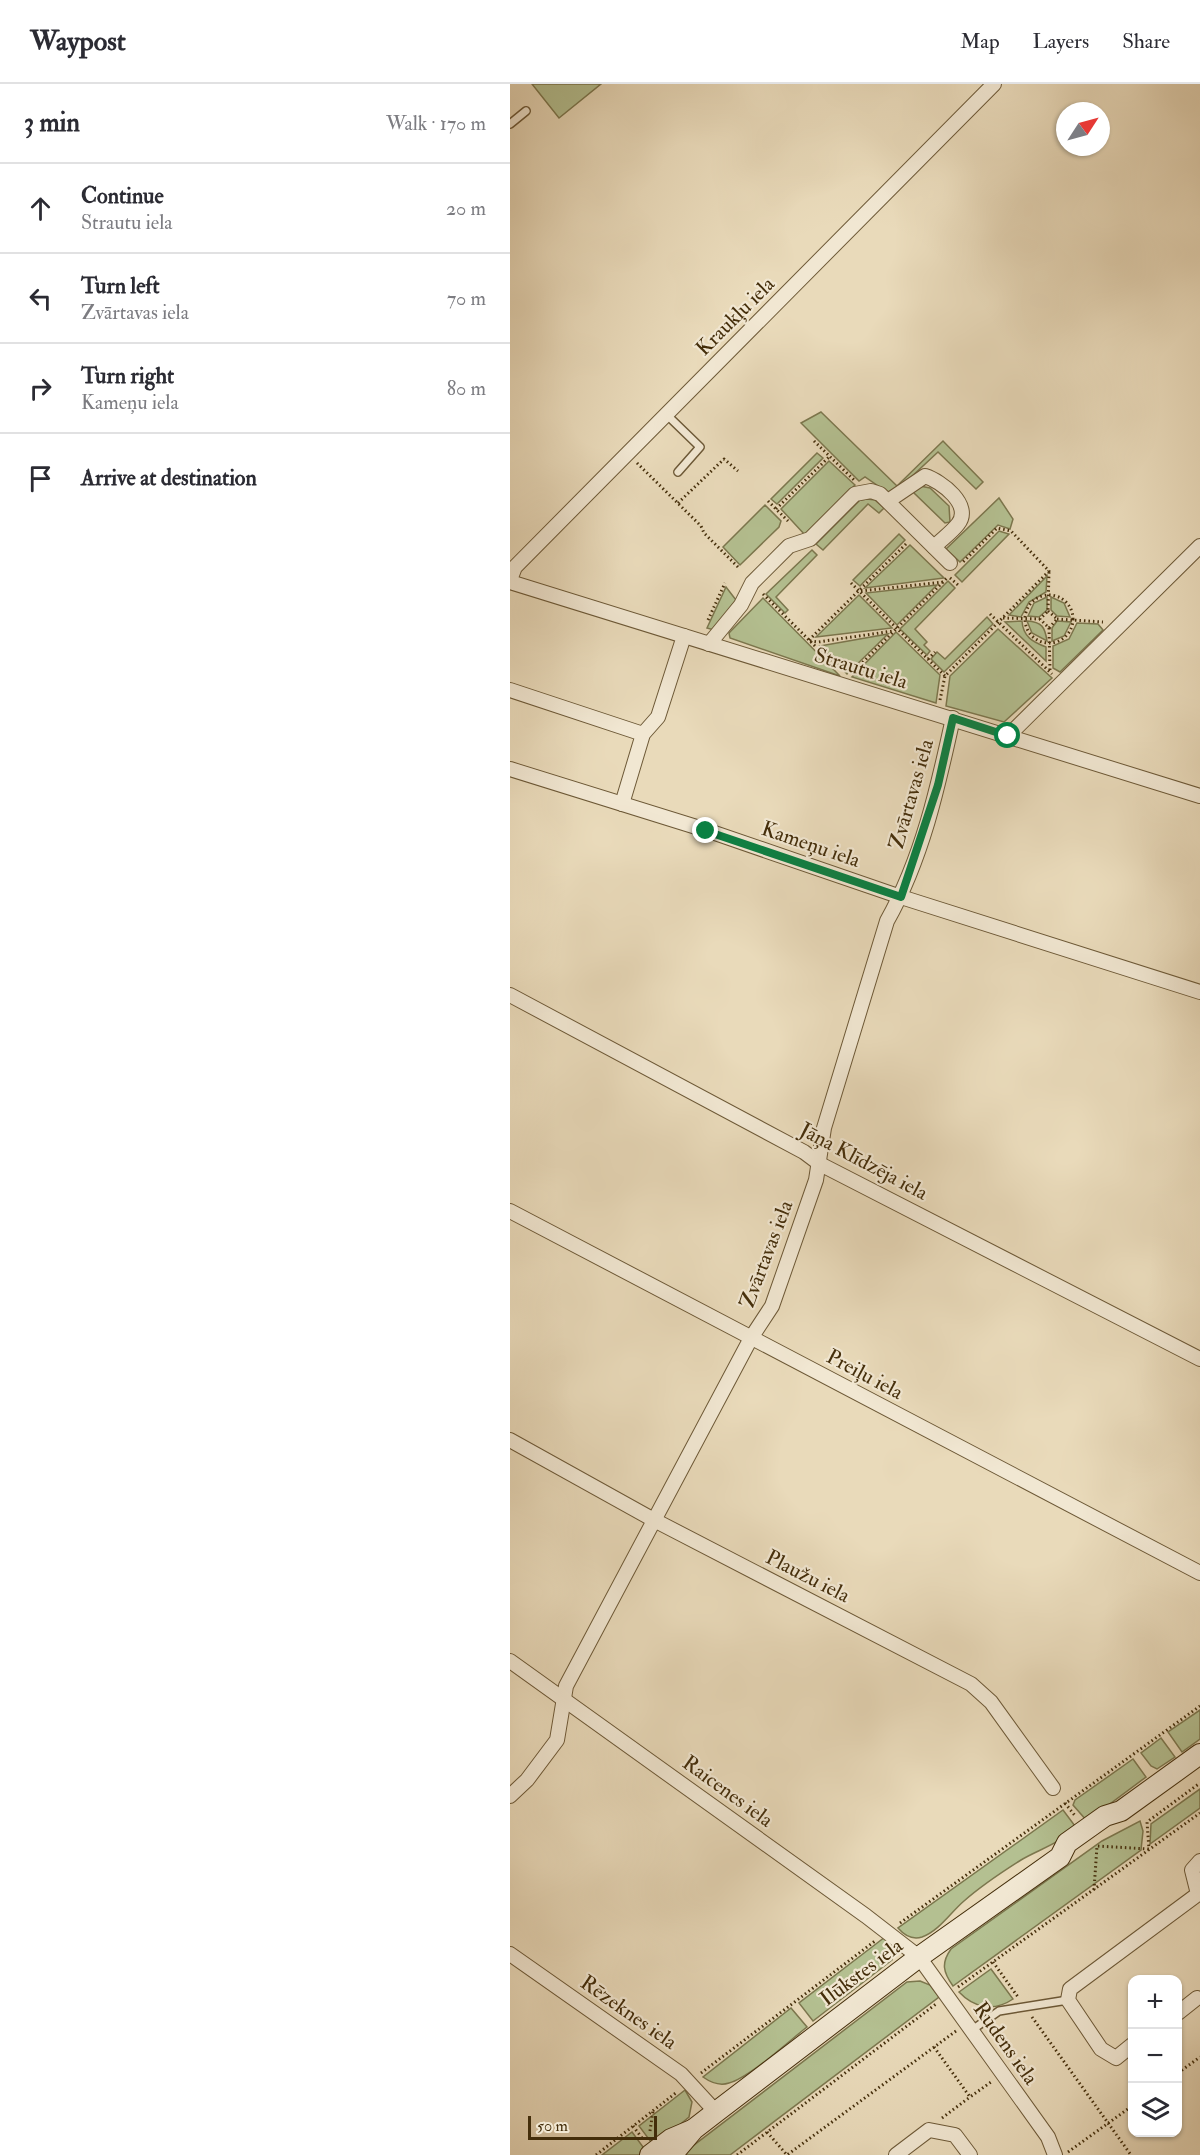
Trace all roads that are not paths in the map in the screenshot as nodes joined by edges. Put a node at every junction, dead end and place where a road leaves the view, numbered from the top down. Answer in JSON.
{"nodes":[{"id":1,"x":994,"y":84,"type":"edge"},
{"id":2,"x":526,"y":111,"type":"dead end"},
{"id":3,"x":510,"y":124,"type":"edge"},
{"id":4,"x":667,"y":415,"type":"junction"},
{"id":5,"x":678,"y":472,"type":"dead end"},
{"id":6,"x":888,"y":501,"type":"junction"},
{"id":7,"x":1200,"y":546,"type":"edge"},
{"id":8,"x":934,"y":547,"type":"junction"},
{"id":9,"x":949,"y":570,"type":"road end"},
{"id":10,"x":510,"y":581,"type":"edge"},
{"id":11,"x":684,"y":636,"type":"junction"},
{"id":12,"x":704,"y":642,"type":"junction"},
{"id":13,"x":510,"y":690,"type":"edge"},
{"id":14,"x":953,"y":718,"type":"junction"},
{"id":15,"x":643,"y":734,"type":"junction"},
{"id":16,"x":1008,"y":736,"type":"junction"},
{"id":17,"x":510,"y":769,"type":"edge"},
{"id":18,"x":1200,"y":796,"type":"edge"},
{"id":19,"x":622,"y":804,"type":"junction"},
{"id":20,"x":901,"y":897,"type":"junction"},
{"id":21,"x":1200,"y":992,"type":"edge"},
{"id":22,"x":510,"y":995,"type":"edge"},
{"id":23,"x":820,"y":1164,"type":"junction"},
{"id":24,"x":510,"y":1211,"type":"edge"},
{"id":25,"x":751,"y":1338,"type":"junction"},
{"id":26,"x":1200,"y":1359,"type":"edge"},
{"id":27,"x":510,"y":1440,"type":"edge"},
{"id":28,"x":654,"y":1520,"type":"junction"},
{"id":29,"x":1200,"y":1573,"type":"edge"},
{"id":30,"x":510,"y":1661,"type":"edge"},
{"id":31,"x":562,"y":1698,"type":"junction"},
{"id":32,"x":1200,"y":1754,"type":"edge"},
{"id":33,"x":1053,"y":1788,"type":"dead end"},
{"id":34,"x":510,"y":1796,"type":"edge"},
{"id":35,"x":1200,"y":1861,"type":"edge"},
{"id":36,"x":1199,"y":1895,"type":"edge"},
{"id":37,"x":510,"y":1954,"type":"edge"},
{"id":38,"x":919,"y":1957,"type":"junction"},
{"id":39,"x":1197,"y":1998,"type":"dead end"},
{"id":40,"x":1068,"y":2000,"type":"junction"},
{"id":41,"x":1182,"y":2010,"type":"edge"},
{"id":42,"x":969,"y":2027,"type":"junction"},
{"id":43,"x":1128,"y":2049,"type":"edge"},
{"id":44,"x":716,"y":2112,"type":"junction"},
{"id":45,"x":694,"y":2129,"type":"junction"},
{"id":46,"x":649,"y":2147,"type":"edge"},
{"id":47,"x":672,"y":2155,"type":"edge"},
{"id":48,"x":896,"y":2155,"type":"edge"},
{"id":49,"x":970,"y":2155,"type":"edge"},
{"id":50,"x":1055,"y":2155,"type":"edge"}],
"edges":[{"from":1,"to":4,"type":"street","name":"Kraukļu iela"},
{"from":2,"to":3,"type":"lane"},
{"from":4,"to":5,"type":"lane"},
{"from":4,"to":10,"type":"street","name":"Kraukļu iela"},
{"from":6,"to":8,"type":"street"},
{"from":6,"to":8,"type":"street"},
{"from":6,"to":12,"type":"street"},
{"from":7,"to":16,"type":"street"},
{"from":8,"to":9,"type":"street"},
{"from":10,"to":11,"type":"street","name":"Strautu iela"},
{"from":11,"to":12,"type":"street","name":"Strautu iela"},
{"from":11,"to":15,"type":"street"},
{"from":12,"to":14,"type":"street","name":"Strautu iela"},
{"from":13,"to":15,"type":"street"},
{"from":14,"to":16,"type":"street","name":"Strautu iela"},
{"from":14,"to":20,"type":"street","name":"Zvārtavas iela"},
{"from":15,"to":19,"type":"street"},
{"from":16,"to":18,"type":"street","name":"Strautu iela"},
{"from":17,"to":19,"type":"street","name":"Kameņu iela"},
{"from":19,"to":20,"type":"street","name":"Kameņu iela"},
{"from":20,"to":21,"type":"street","name":"Kameņu iela"},
{"from":20,"to":23,"type":"street","name":"Zvārtavas iela"},
{"from":22,"to":23,"type":"street","name":"Jāņa Klīdzēja iela"},
{"from":23,"to":25,"type":"street","name":"Zvārtavas iela"},
{"from":23,"to":26,"type":"street","name":"Jāņa Klīdzēja iela"},
{"from":24,"to":25,"type":"street","name":"Preiļu iela"},
{"from":25,"to":28,"type":"street","name":"Zvārtavas iela"},
{"from":25,"to":29,"type":"street","name":"Preiļu iela"},
{"from":27,"to":28,"type":"street","name":"Plaužu iela"},
{"from":28,"to":31,"type":"street","name":"Zvārtavas iela"},
{"from":28,"to":33,"type":"street","name":"Plaužu iela"},
{"from":30,"to":31,"type":"street","name":"Raicenes iela"},
{"from":31,"to":34,"type":"street","name":"Zvārtavas iela"},
{"from":31,"to":38,"type":"street","name":"Raicenes iela"},
{"from":32,"to":38,"type":"street","name":"Ilūkstes iela"},
{"from":35,"to":36,"type":"street"},
{"from":36,"to":40,"type":"street"},
{"from":37,"to":44,"type":"street","name":"Rēzeknes iela"},
{"from":38,"to":42,"type":"street","name":"Rudens iela"},
{"from":38,"to":44,"type":"street","name":"Ilūkstes iela"},
{"from":39,"to":41,"type":"street"},
{"from":40,"to":42,"type":"lane"},
{"from":40,"to":43,"type":"street"},
{"from":42,"to":50,"type":"street","name":"Rudens iela"},
{"from":44,"to":45,"type":"street","name":"Ilūkstes iela"},
{"from":45,"to":46,"type":"street","name":"Ilūkstes iela"},
{"from":45,"to":47,"type":"street","name":"Ilūkstes iela"},
{"from":48,"to":49,"type":"street"}]}
